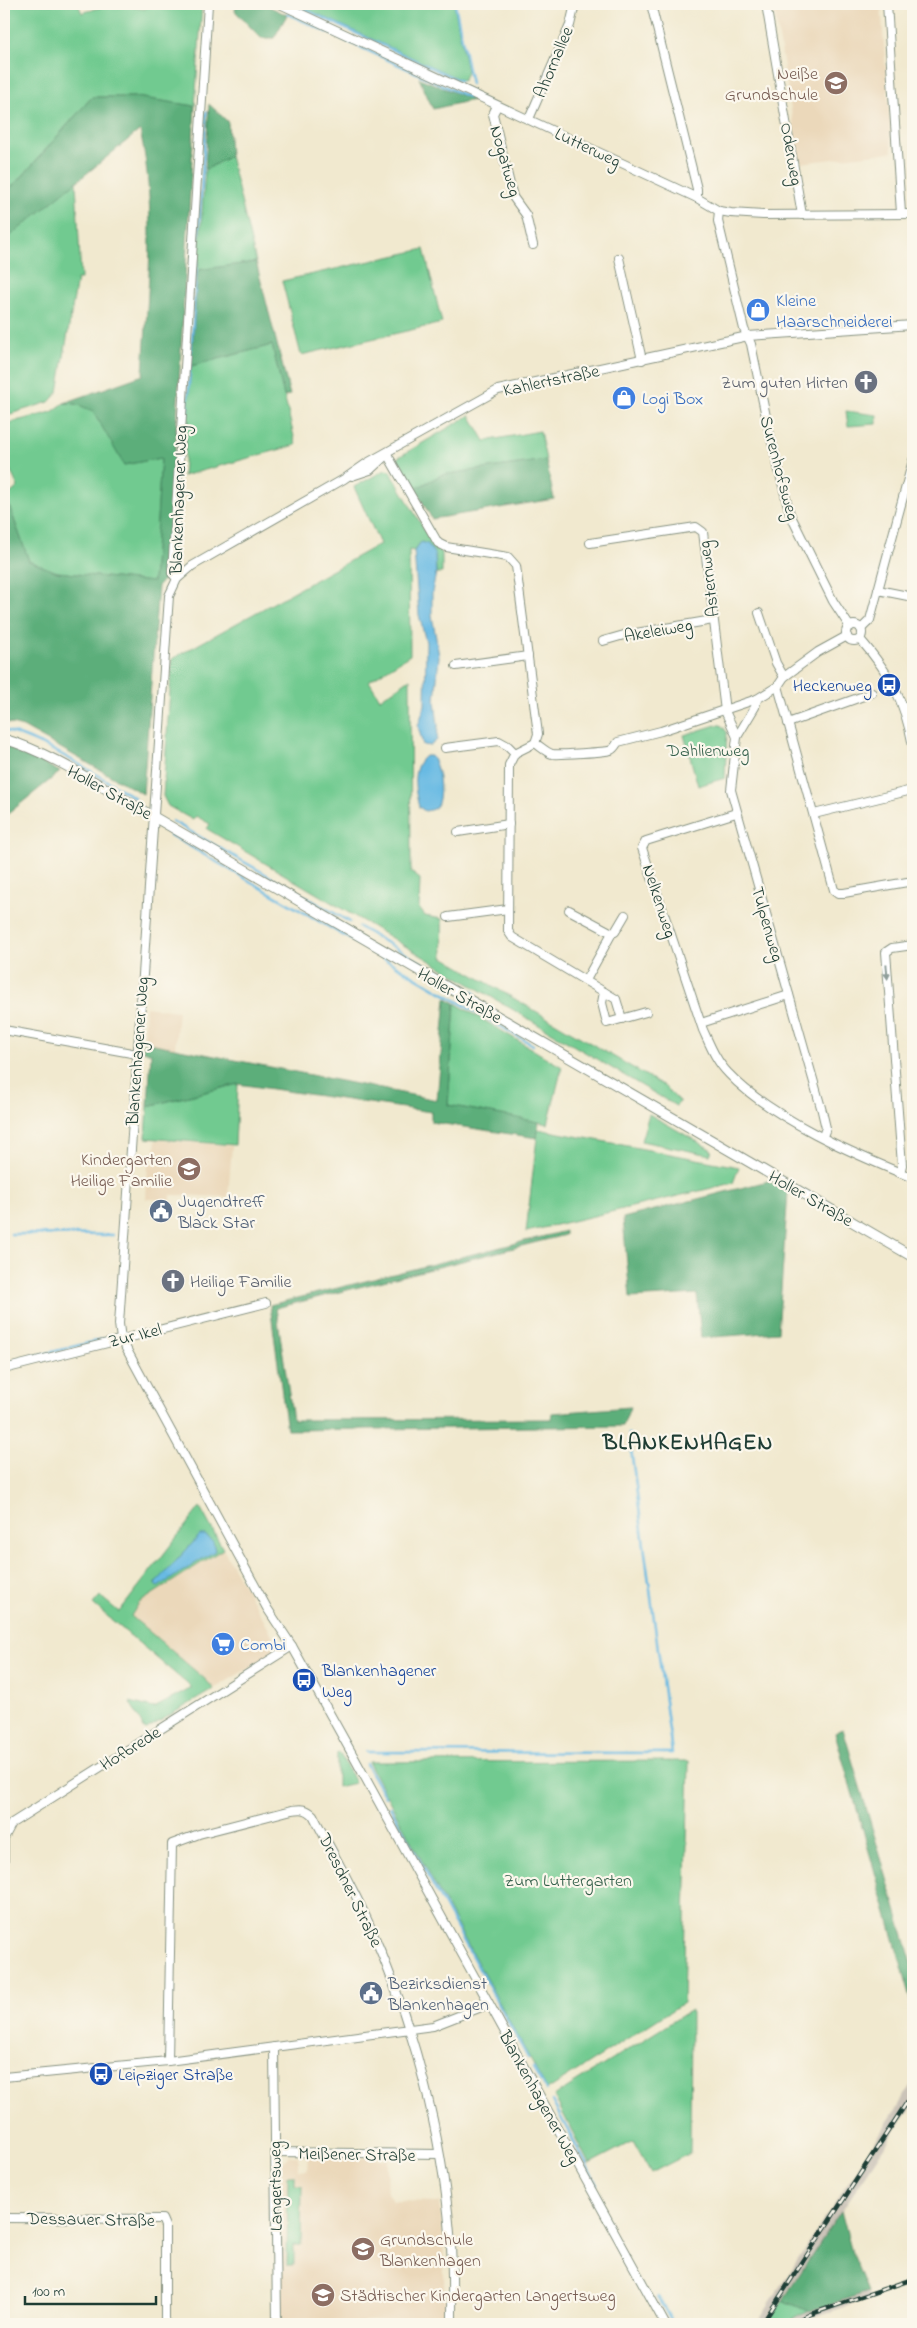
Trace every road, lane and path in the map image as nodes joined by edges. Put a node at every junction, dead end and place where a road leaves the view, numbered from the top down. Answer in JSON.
{"nodes":[{"id":1,"x":208,"y":4,"type":"edge"},
{"id":2,"x":280,"y":4,"type":"edge"},
{"id":3,"x":575,"y":4,"type":"edge"},
{"id":4,"x":651,"y":4,"type":"edge"},
{"id":5,"x":766,"y":4,"type":"edge"},
{"id":6,"x":887,"y":4,"type":"edge"},
{"id":7,"x":497,"y":106,"type":"junction"},
{"id":8,"x":529,"y":119,"type":"junction"},
{"id":9,"x":697,"y":198,"type":"junction"},
{"id":10,"x":719,"y":211,"type":"junction"},
{"id":11,"x":901,"y":213,"type":"junction"},
{"id":12,"x":913,"y":214,"type":"edge"},
{"id":13,"x":802,"y":215,"type":"junction"},
{"id":14,"x":533,"y":245,"type":"dead end"},
{"id":15,"x":619,"y":258,"type":"dead end"},
{"id":16,"x":913,"y":326,"type":"edge"},
{"id":17,"x":748,"y":336,"type":"junction"},
{"id":18,"x":642,"y":360,"type":"junction"},
{"id":19,"x":386,"y":455,"type":"junction"},
{"id":20,"x":913,"y":460,"type":"edge"},
{"id":21,"x":590,"y":543,"type":"dead end"},
{"id":22,"x":177,"y":579,"type":"junction"},
{"id":23,"x":878,"y":590,"type":"junction"},
{"id":24,"x":913,"y":597,"type":"edge"},
{"id":25,"x":759,"y":612,"type":"dead end"},
{"id":26,"x":713,"y":620,"type":"junction"},
{"id":27,"x":850,"y":627,"type":"junction"},
{"id":28,"x":861,"y":628,"type":"junction"},
{"id":29,"x":846,"y":636,"type":"junction"},
{"id":30,"x":860,"y":640,"type":"junction"},
{"id":31,"x":603,"y":641,"type":"dead end"},
{"id":32,"x":528,"y":656,"type":"junction"},
{"id":33,"x":456,"y":666,"type":"dead end"},
{"id":34,"x":784,"y":677,"type":"junction"},
{"id":35,"x":778,"y":686,"type":"junction"},
{"id":36,"x":872,"y":692,"type":"dead end"},
{"id":37,"x":757,"y":699,"type":"junction"},
{"id":38,"x":724,"y":711,"type":"junction"},
{"id":39,"x":788,"y":723,"type":"junction"},
{"id":40,"x":911,"y":723,"type":"edge"},
{"id":41,"x":737,"y":737,"type":"junction"},
{"id":42,"x":4,"y":739,"type":"edge"},
{"id":43,"x":535,"y":743,"type":"junction"},
{"id":44,"x":913,"y":746,"type":"edge"},
{"id":45,"x":445,"y":748,"type":"dead end"},
{"id":46,"x":515,"y":753,"type":"junction"},
{"id":47,"x":908,"y":791,"type":"dead end"},
{"id":48,"x":736,"y":813,"type":"junction"},
{"id":49,"x":814,"y":814,"type":"junction"},
{"id":50,"x":153,"y":816,"type":"junction"},
{"id":51,"x":509,"y":824,"type":"junction"},
{"id":52,"x":458,"y":832,"type":"dead end"},
{"id":53,"x":913,"y":881,"type":"edge"},
{"id":54,"x":508,"y":909,"type":"junction"},
{"id":55,"x":570,"y":910,"type":"dead end"},
{"id":56,"x":625,"y":915,"type":"dead end"},
{"id":57,"x":448,"y":917,"type":"dead end"},
{"id":58,"x":612,"y":933,"type":"junction"},
{"id":59,"x":913,"y":945,"type":"edge"},
{"id":60,"x":586,"y":980,"type":"junction"},
{"id":61,"x":604,"y":992,"type":"junction"},
{"id":62,"x":789,"y":995,"type":"junction"},
{"id":63,"x":646,"y":1012,"type":"dead end"},
{"id":64,"x":622,"y":1020,"type":"junction"},
{"id":65,"x":701,"y":1023,"type":"junction"},
{"id":66,"x":4,"y":1030,"type":"edge"},
{"id":67,"x":137,"y":1054,"type":"junction"},
{"id":68,"x":823,"y":1136,"type":"junction"},
{"id":69,"x":900,"y":1172,"type":"junction"},
{"id":70,"x":913,"y":1178,"type":"edge"},
{"id":71,"x":913,"y":1257,"type":"edge"},
{"id":72,"x":266,"y":1302,"type":"dead end"},
{"id":73,"x":121,"y":1339,"type":"junction"},
{"id":74,"x":4,"y":1369,"type":"edge"},
{"id":75,"x":292,"y":1646,"type":"junction"},
{"id":76,"x":4,"y":1871,"type":"edge"},
{"id":77,"x":489,"y":2004,"type":"junction"},
{"id":78,"x":407,"y":2030,"type":"junction"},
{"id":79,"x":274,"y":2047,"type":"junction"},
{"id":80,"x":168,"y":2061,"type":"junction"},
{"id":81,"x":4,"y":2077,"type":"edge"},
{"id":82,"x":275,"y":2152,"type":"junction"},
{"id":83,"x":439,"y":2154,"type":"junction"},
{"id":84,"x":4,"y":2218,"type":"edge"},
{"id":85,"x":165,"y":2324,"type":"edge"},
{"id":86,"x":276,"y":2324,"type":"edge"},
{"id":87,"x":452,"y":2324,"type":"edge"},
{"id":88,"x":665,"y":2324,"type":"edge"}],
"edges":[{"from":1,"to":22,"type":"street","name":"Blankenhagener Weg"},
{"from":2,"to":7,"type":"street","name":"Lutterweg"},
{"from":3,"to":8,"type":"street","name":"Ahornallee"},
{"from":4,"to":9,"type":"street"},
{"from":5,"to":13,"type":"street","name":"Oderweg"},
{"from":6,"to":11,"type":"street"},
{"from":7,"to":8,"type":"street","name":"Lutterweg"},
{"from":7,"to":14,"type":"street","name":"Nogatweg"},
{"from":8,"to":9,"type":"street","name":"Lutterweg"},
{"from":9,"to":10,"type":"street","name":"Lutterweg"},
{"from":10,"to":13,"type":"street","name":"Lutterweg"},
{"from":10,"to":17,"type":"street","name":"Surenhofsweg"},
{"from":11,"to":12,"type":"street","name":"Lutterweg"},
{"from":11,"to":13,"type":"street","name":"Lutterweg"},
{"from":15,"to":18,"type":"street"},
{"from":16,"to":17,"type":"street","name":"Kahlertstraße"},
{"from":17,"to":18,"type":"street","name":"Kahlertstraße"},
{"from":17,"to":27,"type":"street","name":"Surenhofsweg"},
{"from":18,"to":19,"type":"street","name":"Kahlertstraße"},
{"from":19,"to":22,"type":"street","name":"Kahlertstraße"},
{"from":19,"to":32,"type":"street"},
{"from":20,"to":23,"type":"street"},
{"from":21,"to":26,"type":"street","name":"Asternweg"},
{"from":22,"to":50,"type":"street","name":"Blankenhagener Weg"},
{"from":23,"to":24,"type":"street"},
{"from":23,"to":28,"type":"street"},
{"from":25,"to":34,"type":"street"},
{"from":26,"to":31,"type":"street","name":"Akeleiweg"},
{"from":26,"to":38,"type":"street","name":"Asternweg"},
{"from":27,"to":28,"type":"street"},
{"from":27,"to":29,"type":"street"},
{"from":28,"to":30,"type":"street"},
{"from":29,"to":30,"type":"street"},
{"from":29,"to":34,"type":"street"},
{"from":30,"to":40,"type":"street"},
{"from":32,"to":33,"type":"street"},
{"from":32,"to":43,"type":"street"},
{"from":34,"to":35,"type":"street"},
{"from":35,"to":37,"type":"street"},
{"from":35,"to":39,"type":"street"},
{"from":36,"to":39,"type":"street"},
{"from":37,"to":38,"type":"street"},
{"from":37,"to":41,"type":"street"},
{"from":38,"to":41,"type":"street"},
{"from":38,"to":43,"type":"street"},
{"from":39,"to":49,"type":"street"},
{"from":40,"to":44,"type":"street"},
{"from":41,"to":48,"type":"street","name":"Tulpenweg"},
{"from":42,"to":50,"type":"street","name":"Holler Straße"},
{"from":43,"to":46,"type":"street"},
{"from":45,"to":46,"type":"street"},
{"from":46,"to":51,"type":"street"},
{"from":47,"to":49,"type":"street"},
{"from":48,"to":62,"type":"street","name":"Tulpenweg"},
{"from":48,"to":65,"type":"street","name":"Nelkenweg"},
{"from":49,"to":53,"type":"street"},
{"from":50,"to":67,"type":"street","name":"Blankenhagener Weg"},
{"from":50,"to":71,"type":"street","name":"Holler Straße"},
{"from":51,"to":52,"type":"street"},
{"from":51,"to":54,"type":"street"},
{"from":54,"to":57,"type":"street"},
{"from":54,"to":60,"type":"street"},
{"from":55,"to":58,"type":"street"},
{"from":56,"to":58,"type":"street"},
{"from":58,"to":60,"type":"street"},
{"from":59,"to":69,"type":"street","one_way":true},
{"from":60,"to":61,"type":"street"},
{"from":61,"to":64,"type":"street"},
{"from":61,"to":64,"type":"street"},
{"from":62,"to":65,"type":"street"},
{"from":62,"to":68,"type":"street","name":"Tulpenweg"},
{"from":63,"to":64,"type":"street"},
{"from":65,"to":68,"type":"street","name":"Nelkenweg"},
{"from":66,"to":67,"type":"street"},
{"from":67,"to":73,"type":"street","name":"Blankenhagener Weg"},
{"from":68,"to":69,"type":"street","name":"Nelkenweg"},
{"from":69,"to":70,"type":"street","name":"Nelkenweg"},
{"from":72,"to":73,"type":"street","name":"Zur Ikel"},
{"from":73,"to":74,"type":"street","name":"Zur Ikel"},
{"from":73,"to":75,"type":"street","name":"Blankenhagener Weg"},
{"from":75,"to":76,"type":"street","name":"Hofbrede"},
{"from":75,"to":77,"type":"street","name":"Blankenhagener Weg"},
{"from":77,"to":78,"type":"street"},
{"from":77,"to":88,"type":"street","name":"Blankenhagener Weg"},
{"from":78,"to":79,"type":"street"},
{"from":78,"to":80,"type":"street","name":"Dresdner Straße"},
{"from":78,"to":83,"type":"street","name":"Dresdner Straße"},
{"from":79,"to":80,"type":"street"},
{"from":79,"to":82,"type":"street","name":"Langertsweg"},
{"from":80,"to":81,"type":"street"},
{"from":82,"to":83,"type":"street","name":"Meißener Straße"},
{"from":82,"to":86,"type":"street","name":"Langertsweg"},
{"from":83,"to":87,"type":"street","name":"Dresdner Straße"},
{"from":84,"to":85,"type":"street","name":"Dessauer Straße"}]}
